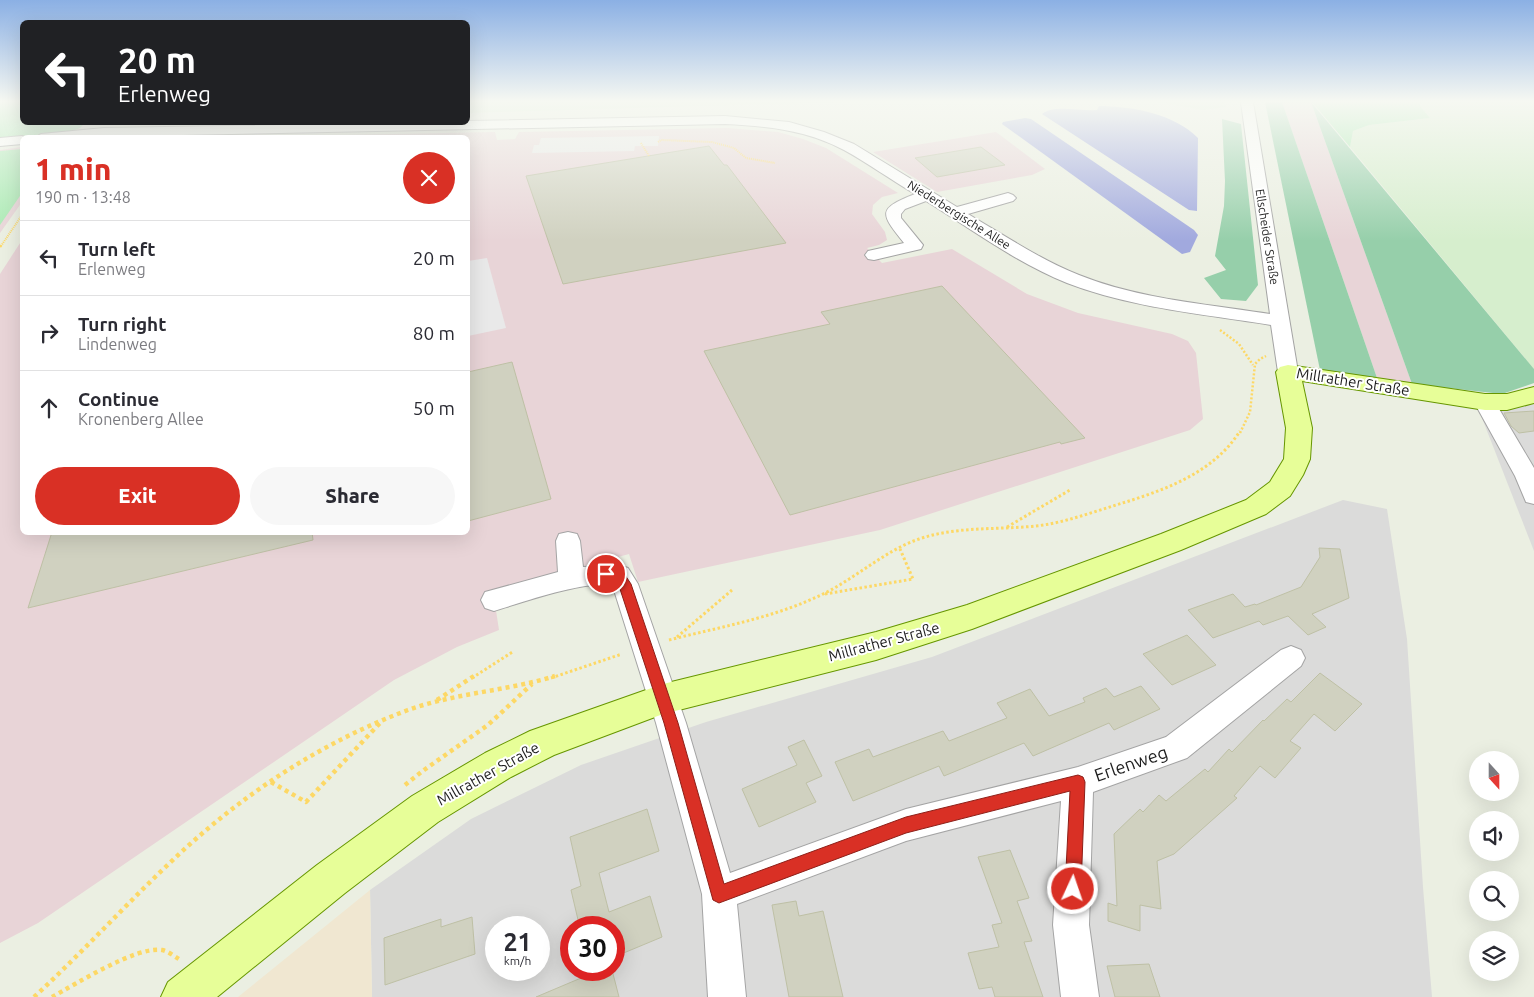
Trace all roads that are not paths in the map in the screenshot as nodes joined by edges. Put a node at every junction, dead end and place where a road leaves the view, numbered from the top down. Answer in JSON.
{"nodes":[{"id":1,"x":850,"y":149,"type":"edge"},
{"id":2,"x":1254,"y":149,"type":"edge"},
{"id":3,"x":927,"y":195,"type":"junction"},
{"id":4,"x":1008,"y":198,"type":"dead end"},
{"id":5,"x":956,"y":212,"type":"junction"},
{"id":6,"x":874,"y":255,"type":"dead end"},
{"id":7,"x":1280,"y":320,"type":"junction"},
{"id":8,"x":1288,"y":372,"type":"junction"},
{"id":9,"x":1534,"y":395,"type":"edge"},
{"id":10,"x":1475,"y":401,"type":"junction"},
{"id":11,"x":1534,"y":496,"type":"edge"},
{"id":12,"x":568,"y":540,"type":"dead end"},
{"id":13,"x":571,"y":579,"type":"junction"},
{"id":14,"x":494,"y":600,"type":"dead end"},
{"id":15,"x":1291,"y":658,"type":"dead end"},
{"id":16,"x":663,"y":699,"type":"junction"},
{"id":17,"x":1078,"y":782,"type":"junction"},
{"id":18,"x":719,"y":894,"type":"junction"},
{"id":19,"x":183,"y":997,"type":"edge"},
{"id":20,"x":726,"y":997,"type":"edge"},
{"id":21,"x":1080,"y":997,"type":"edge"}],
"edges":[{"from":1,"to":3,"type":"street","name":"Niederbergische Allee"},
{"from":2,"to":7,"type":"street","name":"Ellscheider Straße"},
{"from":3,"to":5,"type":"street","name":"Niederbergische Allee"},
{"from":3,"to":6,"type":"street"},
{"from":4,"to":5,"type":"street"},
{"from":5,"to":7,"type":"street","name":"Niederbergische Allee"},
{"from":7,"to":8,"type":"street","name":"Ellscheider Straße"},
{"from":8,"to":10,"type":"main road","name":"Millrather Straße"},
{"from":8,"to":16,"type":"main road","name":"Millrather Straße"},
{"from":9,"to":10,"type":"main road","name":"Millrather Straße"},
{"from":10,"to":11,"type":"street"},
{"from":12,"to":13,"type":"street"},
{"from":13,"to":14,"type":"street"},
{"from":13,"to":16,"type":"street"},
{"from":15,"to":17,"type":"street","name":"Erlenweg"},
{"from":16,"to":18,"type":"street"},
{"from":16,"to":19,"type":"main road","name":"Millrather Straße"},
{"from":17,"to":18,"type":"street","name":"Erlenweg"},
{"from":17,"to":21,"type":"street"},
{"from":18,"to":20,"type":"street"}]}
